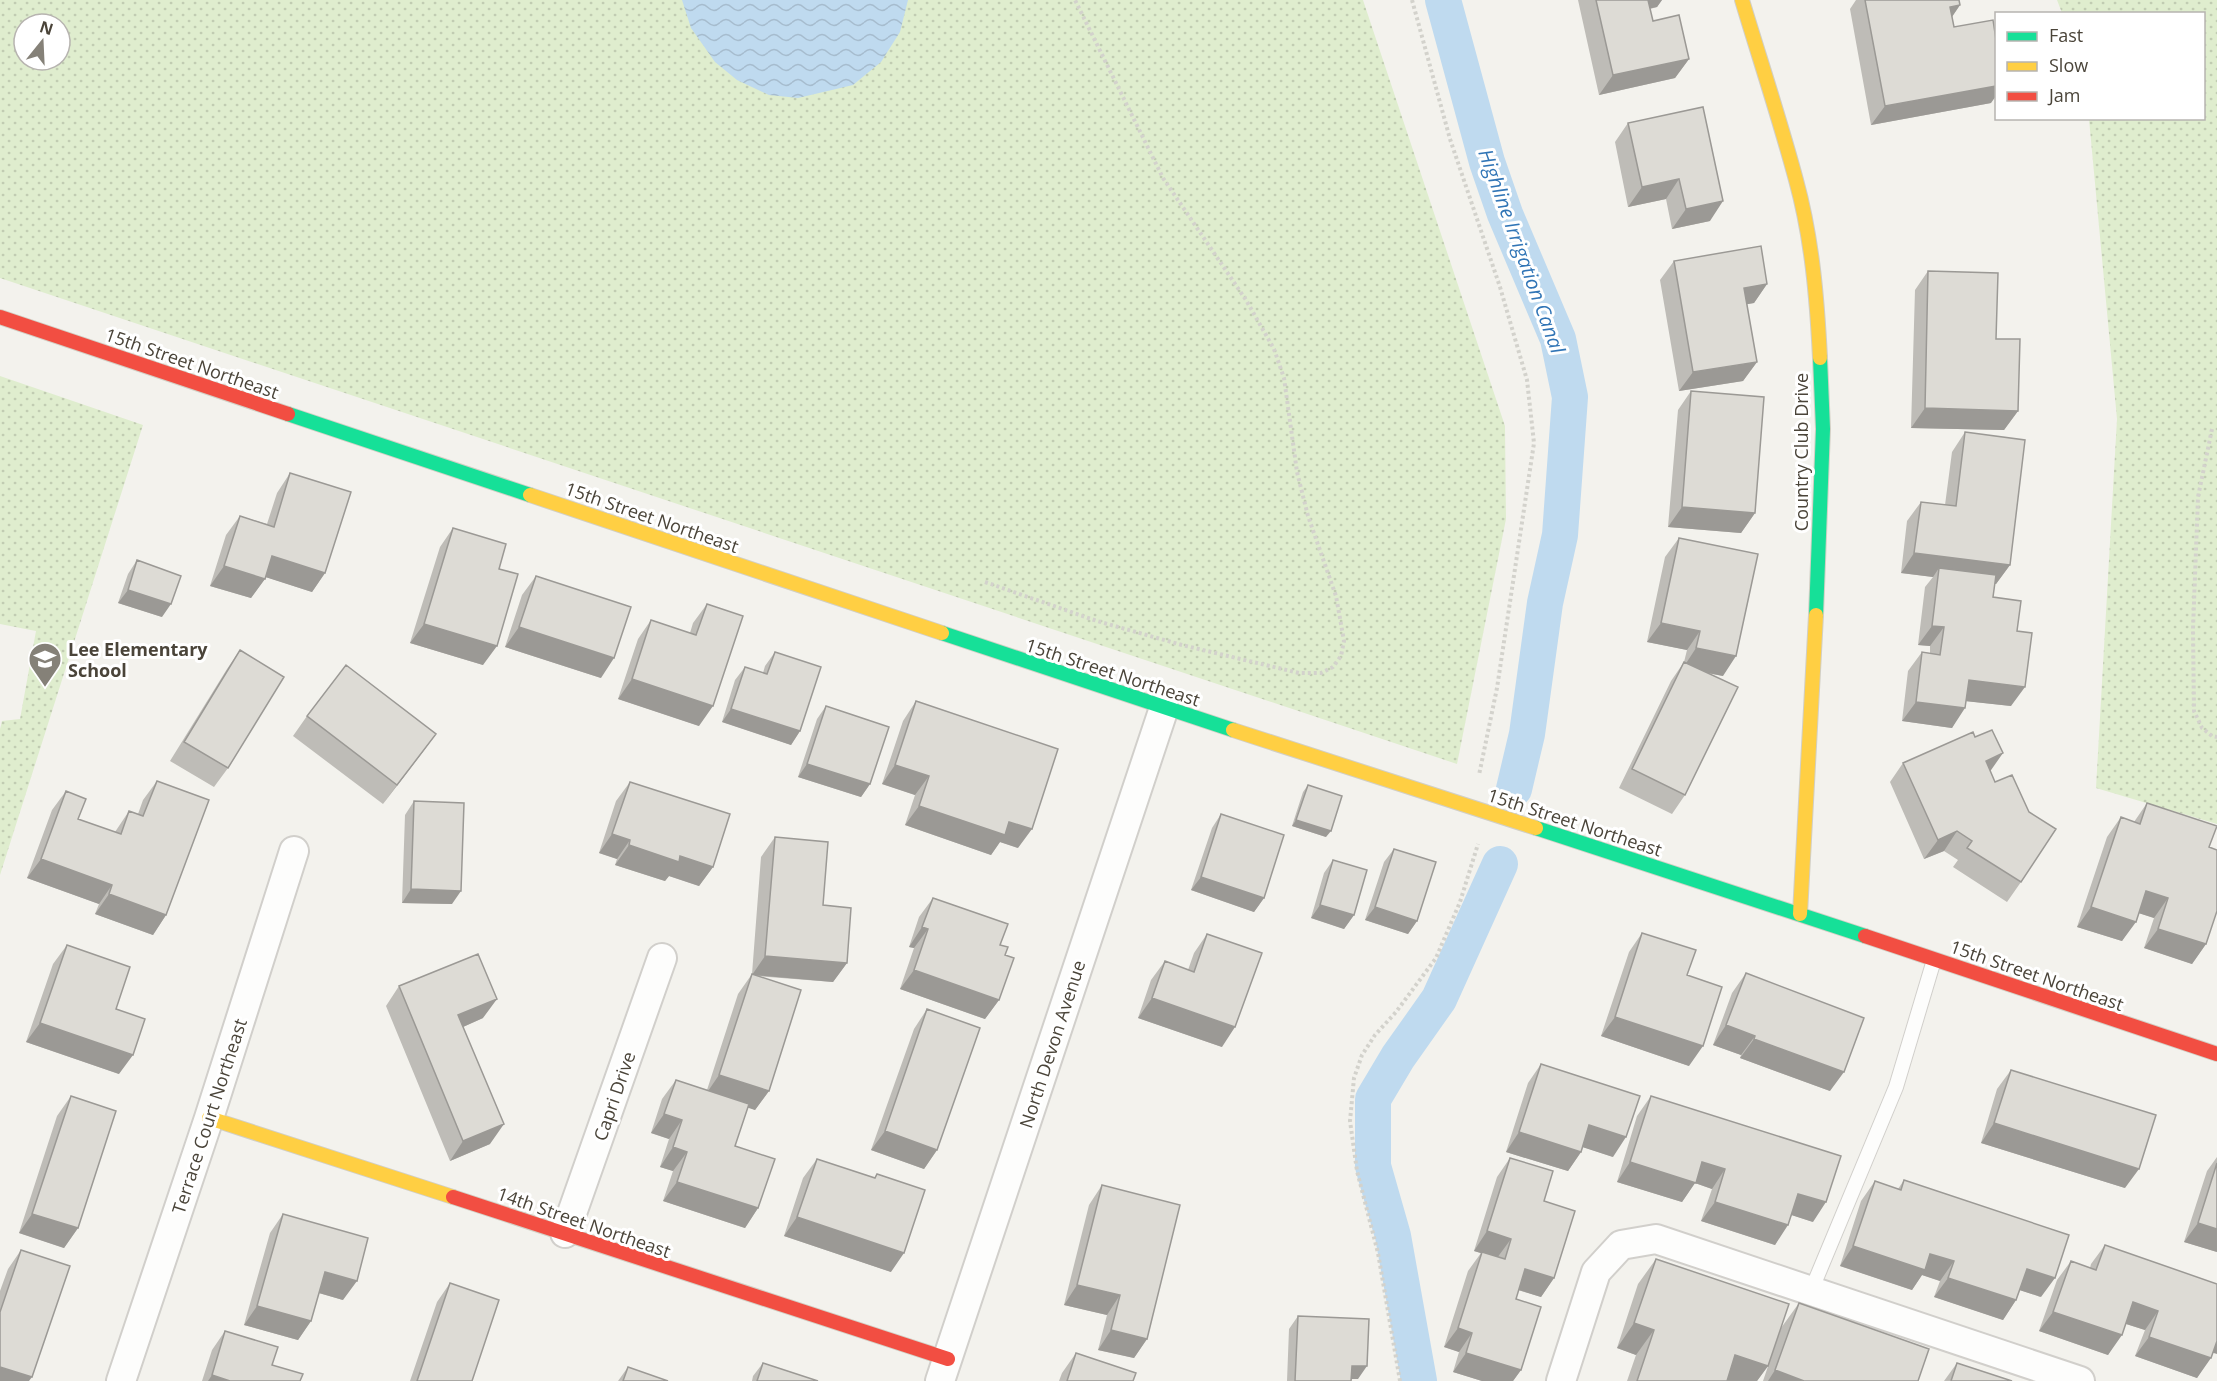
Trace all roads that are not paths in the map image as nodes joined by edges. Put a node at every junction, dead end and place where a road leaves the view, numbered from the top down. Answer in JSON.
{"nodes":[{"id":1,"x":1742,"y":0,"type":"edge"},
{"id":2,"x":0,"y":318,"type":"edge"},
{"id":3,"x":1164,"y":708,"type":"junction"},
{"id":4,"x":294,"y":851,"type":"dead end"},
{"id":5,"x":1800,"y":914,"type":"junction"},
{"id":6,"x":662,"y":958,"type":"dead end"},
{"id":7,"x":1934,"y":960,"type":"junction"},
{"id":8,"x":2217,"y":1054,"type":"edge"},
{"id":9,"x":209,"y":1118,"type":"junction"},
{"id":10,"x":565,"y":1233,"type":"junction"},
{"id":11,"x":1811,"y":1291,"type":"junction"},
{"id":12,"x":944,"y":1370,"type":"edge"},
{"id":13,"x":121,"y":1381,"type":"edge"},
{"id":14,"x":1561,"y":1381,"type":"edge"},
{"id":15,"x":2080,"y":1381,"type":"edge"}],
"edges":[{"from":1,"to":5,"type":"street","name":"Country Club Drive"},
{"from":2,"to":3,"type":"street","name":"15th Street Northeast"},
{"from":3,"to":5,"type":"street","name":"15th Street Northeast"},
{"from":3,"to":12,"type":"street","name":"North Devon Avenue"},
{"from":4,"to":9,"type":"street","name":"Terrace Court Northeast"},
{"from":5,"to":7,"type":"street","name":"15th Street Northeast"},
{"from":6,"to":10,"type":"street","name":"Capri Drive"},
{"from":7,"to":8,"type":"street","name":"15th Street Northeast"},
{"from":7,"to":11,"type":"lane"},
{"from":9,"to":10,"type":"street","name":"14th Street Northeast"},
{"from":9,"to":13,"type":"street","name":"Terrace Court Northeast"},
{"from":10,"to":12,"type":"street","name":"14th Street Northeast"},
{"from":11,"to":14,"type":"street"},
{"from":11,"to":15,"type":"street"}]}
